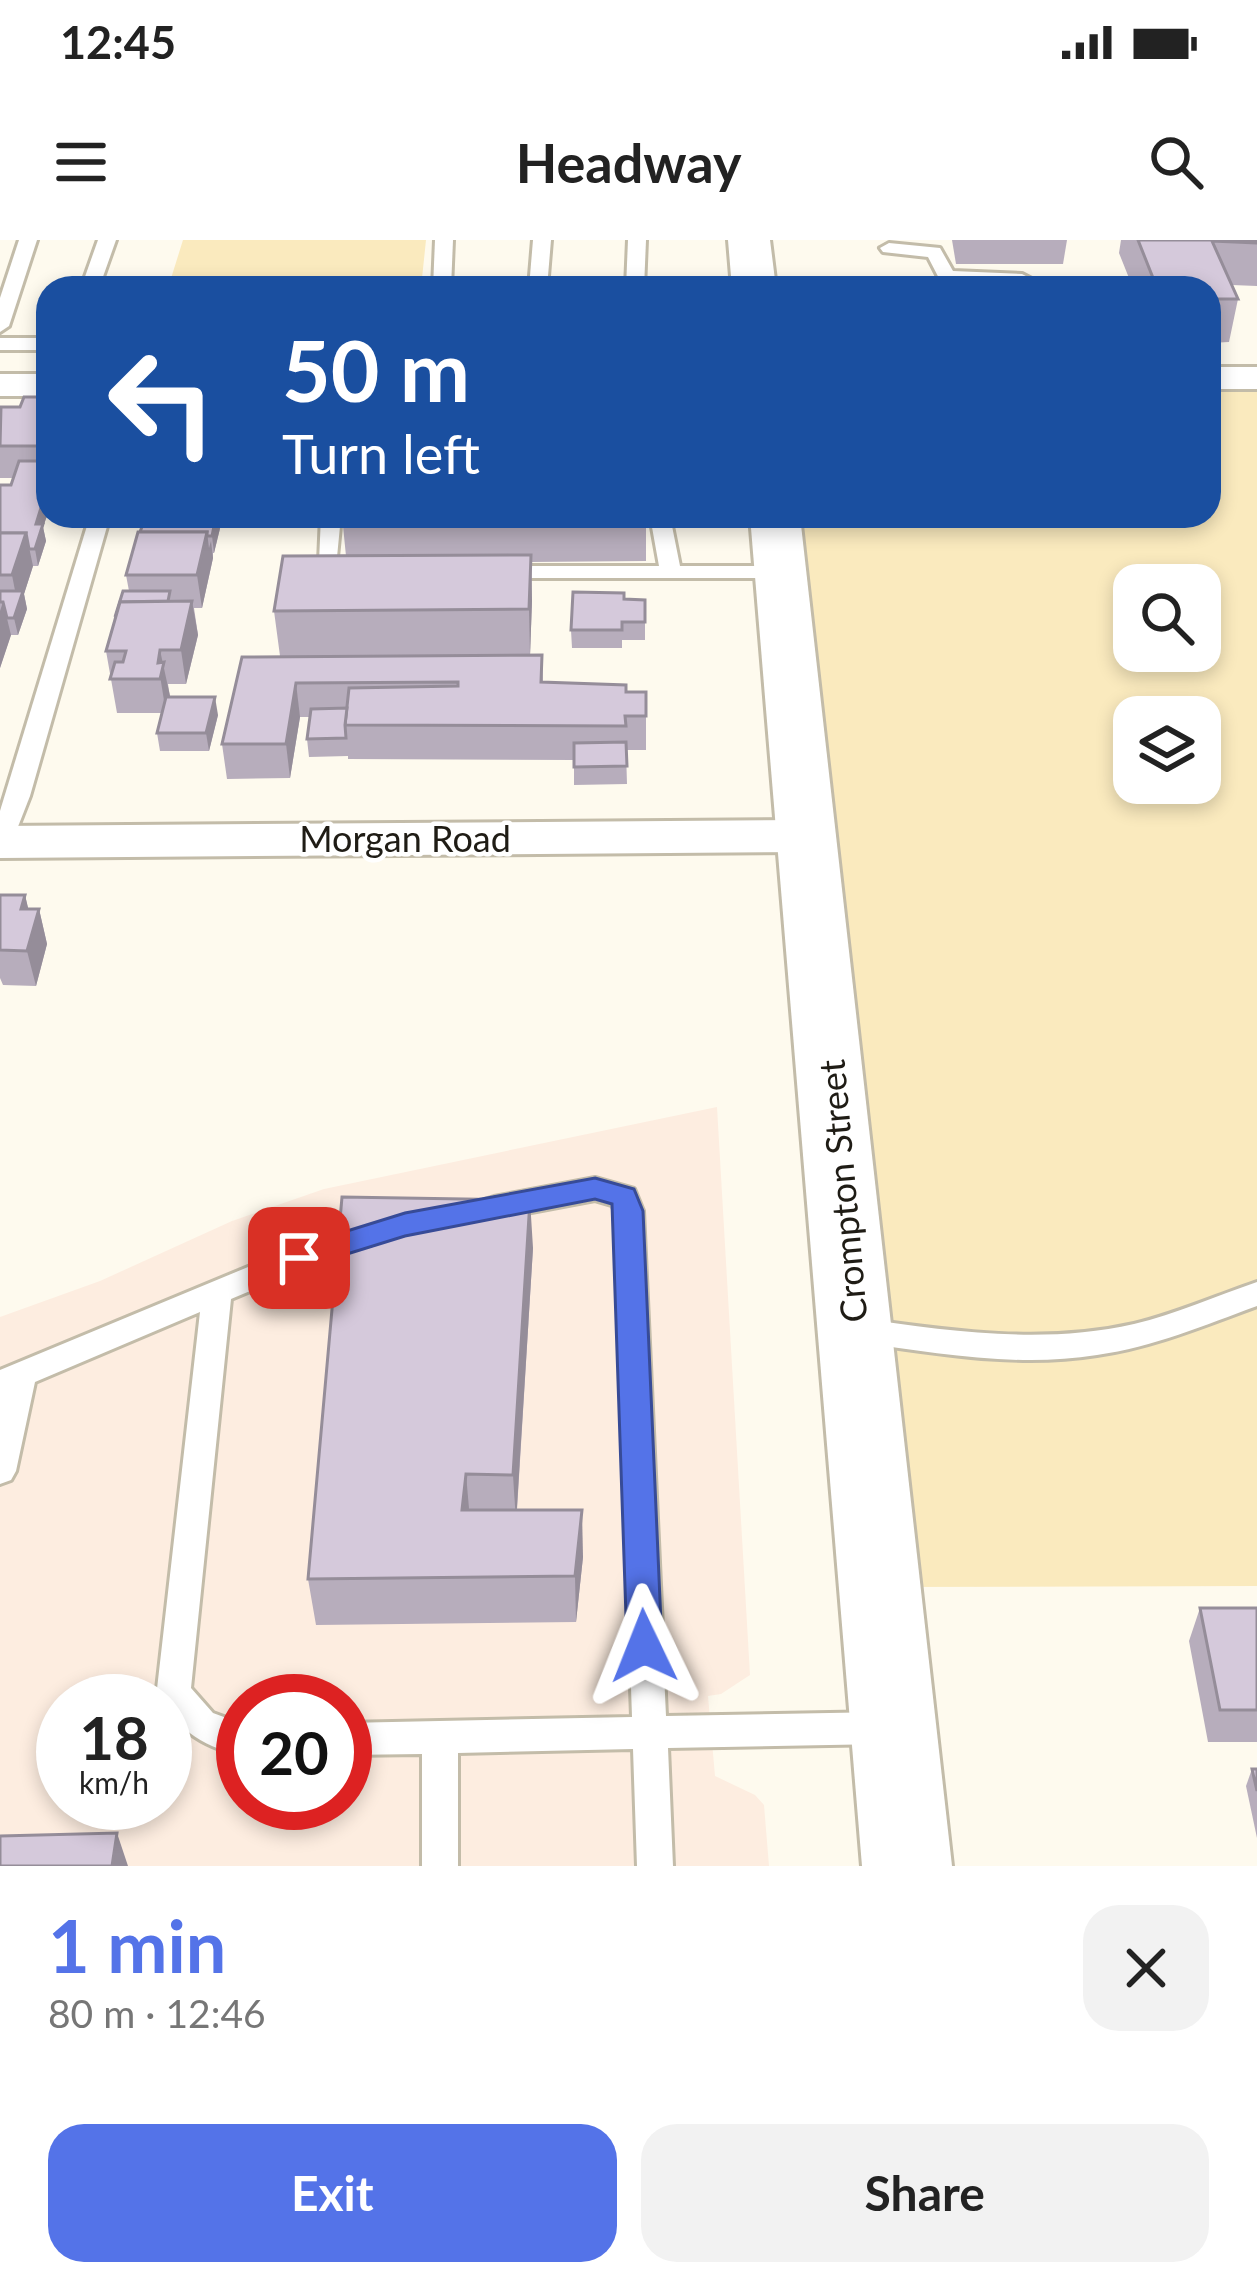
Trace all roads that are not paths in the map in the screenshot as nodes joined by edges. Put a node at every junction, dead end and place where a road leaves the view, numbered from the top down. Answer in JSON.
{"nodes":[{"id":1,"x":107,"y":240,"type":"edge"},
{"id":2,"x":444,"y":240,"type":"edge"},
{"id":3,"x":542,"y":240,"type":"edge"},
{"id":4,"x":637,"y":240,"type":"edge"},
{"id":5,"x":749,"y":240,"type":"edge"},
{"id":6,"x":889,"y":248,"type":"dead end"},
{"id":7,"x":24,"y":250,"type":"edge"},
{"id":8,"x":0,"y":260,"type":"edge"},
{"id":9,"x":94,"y":276,"type":"edge"},
{"id":10,"x":442,"y":276,"type":"edge"},
{"id":11,"x":539,"y":276,"type":"edge"},
{"id":12,"x":636,"y":276,"type":"edge"},
{"id":13,"x":753,"y":276,"type":"edge"},
{"id":14,"x":947,"y":276,"type":"edge"},
{"id":15,"x":0,"y":326,"type":"edge"},
{"id":16,"x":0,"y":344,"type":"edge"},
{"id":17,"x":36,"y":344,"type":"edge"},
{"id":18,"x":1221,"y":378,"type":"edge"},
{"id":19,"x":1257,"y":378,"type":"edge"},
{"id":20,"x":0,"y":385,"type":"edge"},
{"id":21,"x":36,"y":385,"type":"edge"},
{"id":22,"x":96,"y":528,"type":"edge"},
{"id":23,"x":328,"y":528,"type":"edge"},
{"id":24,"x":662,"y":528,"type":"edge"},
{"id":25,"x":777,"y":544,"type":"edge"},
{"id":26,"x":386,"y":572,"type":"edge"},
{"id":27,"x":479,"y":572,"type":"edge"},
{"id":28,"x":671,"y":572,"type":"junction"},
{"id":29,"x":809,"y":836,"type":"junction"},
{"id":30,"x":0,"y":842,"type":"edge"},
{"id":31,"x":469,"y":1213,"type":"edge"},
{"id":32,"x":405,"y":1225,"type":"edge"},
{"id":33,"x":217,"y":1293,"type":"junction"},
{"id":34,"x":1257,"y":1294,"type":"edge"},
{"id":35,"x":856,"y":1330,"type":"junction"},
{"id":36,"x":10,"y":1378,"type":"edge"},
{"id":37,"x":0,"y":1471,"type":"edge"},
{"id":38,"x":893,"y":1727,"type":"junction"},
{"id":39,"x":216,"y":1732,"type":"edge"},
{"id":40,"x":647,"y":1734,"type":"junction"},
{"id":41,"x":440,"y":1738,"type":"junction"},
{"id":42,"x":372,"y":1739,"type":"edge"},
{"id":43,"x":440,"y":1866,"type":"edge"},
{"id":44,"x":655,"y":1866,"type":"edge"},
{"id":45,"x":907,"y":1866,"type":"edge"}],
"edges":[{"from":1,"to":9,"type":"lane"},
{"from":2,"to":10,"type":"lane"},
{"from":3,"to":11,"type":"lane"},
{"from":4,"to":12,"type":"lane"},
{"from":5,"to":13,"type":"street"},
{"from":6,"to":14,"type":"lane"},
{"from":7,"to":8,"type":"lane"},
{"from":7,"to":15,"type":"lane"},
{"from":16,"to":17,"type":"lane"},
{"from":18,"to":19,"type":"street"},
{"from":20,"to":21,"type":"street"},
{"from":22,"to":30,"type":"lane"},
{"from":23,"to":26,"type":"lane"},
{"from":24,"to":28,"type":"lane"},
{"from":25,"to":28,"type":"lane"},
{"from":25,"to":29,"type":"street","name":"Crompton Street"},
{"from":27,"to":28,"type":"lane"},
{"from":29,"to":30,"type":"street","name":"Morgan Road"},
{"from":29,"to":35,"type":"street","name":"Crompton Street"},
{"from":31,"to":40,"type":"lane"},
{"from":32,"to":33,"type":"lane"},
{"from":33,"to":36,"type":"lane"},
{"from":33,"to":39,"type":"lane"},
{"from":34,"to":35,"type":"lane"},
{"from":35,"to":38,"type":"street","name":"Crompton Street"},
{"from":36,"to":37,"type":"lane"},
{"from":38,"to":40,"type":"lane"},
{"from":38,"to":45,"type":"street","name":"Crompton Street"},
{"from":40,"to":41,"type":"lane"},
{"from":40,"to":44,"type":"lane"},
{"from":41,"to":42,"type":"lane"},
{"from":41,"to":43,"type":"lane"}]}
